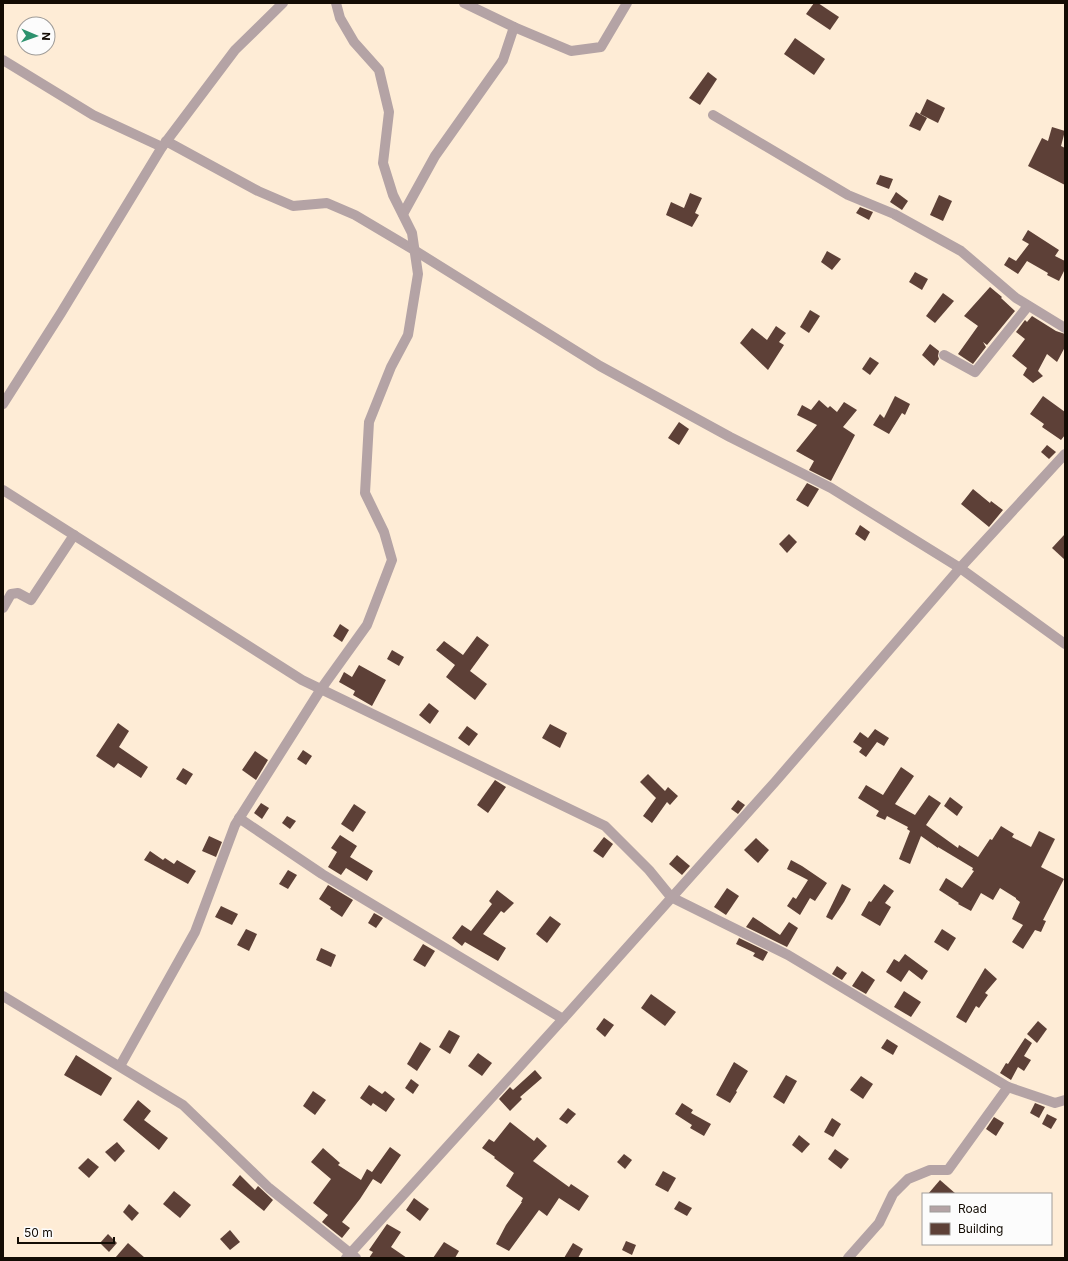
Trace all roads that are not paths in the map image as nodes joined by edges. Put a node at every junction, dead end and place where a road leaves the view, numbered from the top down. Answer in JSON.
{"nodes":[{"id":1,"x":283,"y":3,"type":"edge"},
{"id":2,"x":336,"y":3,"type":"edge"},
{"id":3,"x":464,"y":3,"type":"edge"},
{"id":4,"x":627,"y":3,"type":"edge"},
{"id":5,"x":514,"y":27,"type":"junction"},
{"id":6,"x":3,"y":60,"type":"edge"},
{"id":7,"x":713,"y":115,"type":"dead end"},
{"id":8,"x":164,"y":144,"type":"junction"},
{"id":9,"x":403,"y":214,"type":"junction"},
{"id":10,"x":414,"y":250,"type":"junction"},
{"id":11,"x":1028,"y":306,"type":"junction"},
{"id":12,"x":1065,"y":328,"type":"edge"},
{"id":13,"x":944,"y":355,"type":"dead end"},
{"id":14,"x":3,"y":404,"type":"edge"},
{"id":15,"x":1065,"y":454,"type":"edge"},
{"id":16,"x":3,"y":490,"type":"edge"},
{"id":17,"x":74,"y":535,"type":"junction"},
{"id":18,"x":960,"y":568,"type":"junction"},
{"id":19,"x":3,"y":608,"type":"edge"},
{"id":20,"x":1065,"y":644,"type":"edge"},
{"id":21,"x":321,"y":689,"type":"junction"},
{"id":22,"x":239,"y":818,"type":"junction"},
{"id":23,"x":671,"y":897,"type":"junction"},
{"id":24,"x":3,"y":996,"type":"edge"},
{"id":25,"x":562,"y":1019,"type":"junction"},
{"id":26,"x":120,"y":1066,"type":"junction"},
{"id":27,"x":1008,"y":1087,"type":"junction"},
{"id":28,"x":1065,"y":1100,"type":"edge"},
{"id":29,"x":350,"y":1257,"type":"edge"},
{"id":30,"x":848,"y":1258,"type":"edge"}],
"edges":[{"from":1,"to":8,"type":"street"},
{"from":2,"to":9,"type":"street"},
{"from":3,"to":5,"type":"street"},
{"from":4,"to":5,"type":"street"},
{"from":5,"to":9,"type":"street"},
{"from":6,"to":8,"type":"street"},
{"from":7,"to":11,"type":"street"},
{"from":8,"to":10,"type":"street"},
{"from":8,"to":14,"type":"street"},
{"from":9,"to":10,"type":"street"},
{"from":10,"to":18,"type":"street"},
{"from":10,"to":21,"type":"street"},
{"from":11,"to":12,"type":"street"},
{"from":11,"to":13,"type":"street"},
{"from":15,"to":18,"type":"street"},
{"from":16,"to":17,"type":"street"},
{"from":17,"to":19,"type":"street"},
{"from":17,"to":21,"type":"street"},
{"from":18,"to":20,"type":"street"},
{"from":18,"to":23,"type":"street"},
{"from":21,"to":22,"type":"street"},
{"from":21,"to":23,"type":"street"},
{"from":22,"to":25,"type":"street"},
{"from":22,"to":26,"type":"street"},
{"from":23,"to":25,"type":"street"},
{"from":23,"to":27,"type":"street"},
{"from":24,"to":26,"type":"street"},
{"from":25,"to":29,"type":"street"},
{"from":26,"to":29,"type":"street"},
{"from":27,"to":28,"type":"street"},
{"from":27,"to":30,"type":"street"}]}
